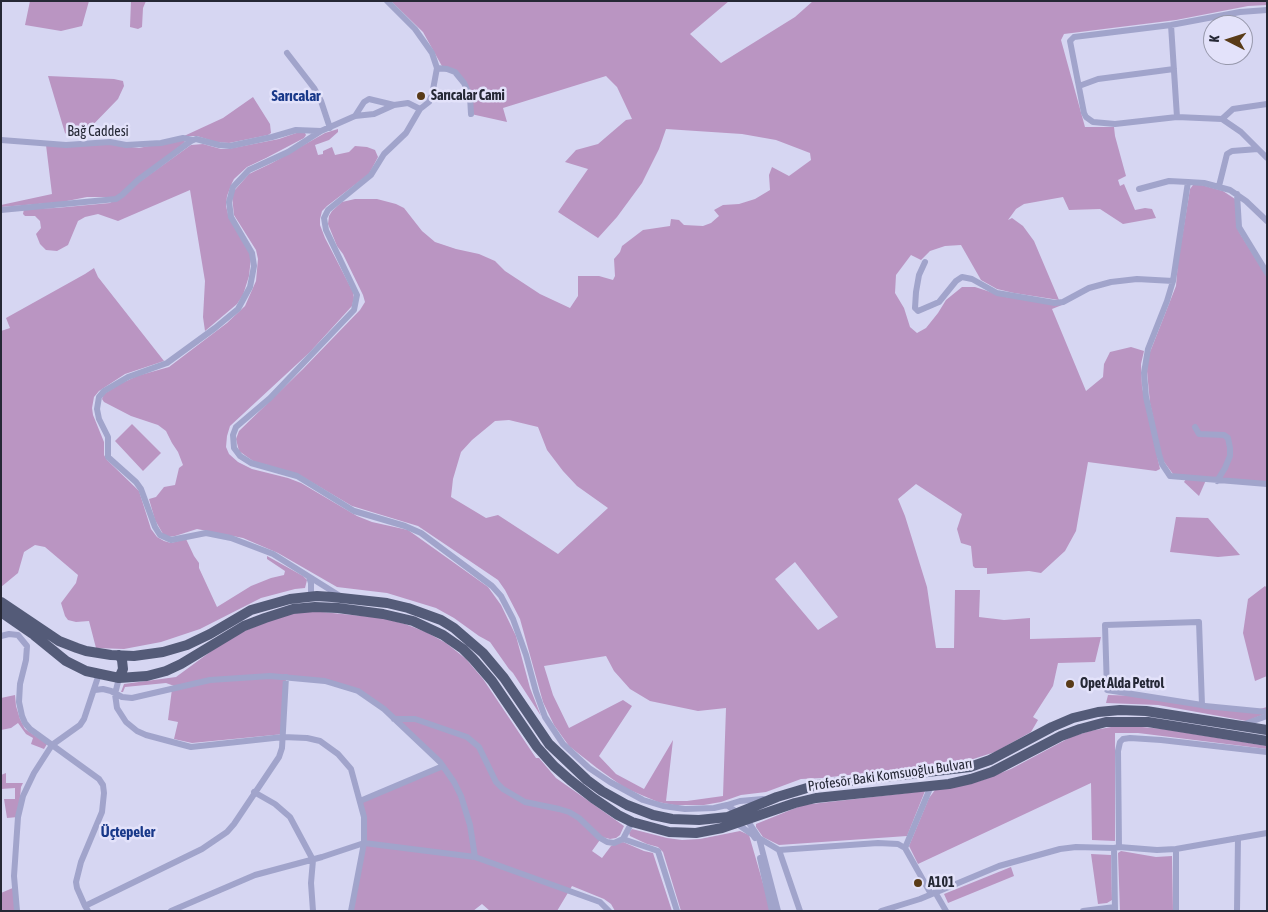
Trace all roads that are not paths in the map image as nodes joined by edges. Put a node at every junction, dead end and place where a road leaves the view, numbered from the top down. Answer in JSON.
{"nodes":[{"id":1,"x":387,"y":1,"type":"edge"},
{"id":2,"x":1267,"y":10,"type":"edge"},
{"id":3,"x":1171,"y":25,"type":"junction"},
{"id":4,"x":287,"y":53,"type":"dead end"},
{"id":5,"x":437,"y":68,"type":"junction"},
{"id":6,"x":1174,"y":69,"type":"junction"},
{"id":7,"x":1079,"y":86,"type":"junction"},
{"id":8,"x":1267,"y":104,"type":"edge"},
{"id":9,"x":394,"y":105,"type":"junction"},
{"id":10,"x":420,"y":108,"type":"junction"},
{"id":11,"x":471,"y":114,"type":"dead end"},
{"id":12,"x":355,"y":116,"type":"junction"},
{"id":13,"x":1177,"y":118,"type":"junction"},
{"id":14,"x":1222,"y":119,"type":"junction"},
{"id":15,"x":330,"y":128,"type":"junction"},
{"id":16,"x":321,"y":131,"type":"junction"},
{"id":17,"x":1,"y":140,"type":"edge"},
{"id":18,"x":193,"y":140,"type":"junction"},
{"id":19,"x":1267,"y":148,"type":"edge"},
{"id":20,"x":1258,"y":149,"type":"junction"},
{"id":21,"x":1267,"y":158,"type":"edge"},
{"id":22,"x":1188,"y":182,"type":"junction"},
{"id":23,"x":1218,"y":186,"type":"junction"},
{"id":24,"x":1139,"y":189,"type":"dead end"},
{"id":25,"x":1238,"y":194,"type":"junction"},
{"id":26,"x":1,"y":210,"type":"edge"},
{"id":27,"x":1267,"y":220,"type":"edge"},
{"id":28,"x":925,"y":262,"type":"dead end"},
{"id":29,"x":1267,"y":273,"type":"edge"},
{"id":30,"x":1173,"y":282,"type":"junction"},
{"id":31,"x":1195,"y":427,"type":"dead end"},
{"id":32,"x":1217,"y":481,"type":"junction"},
{"id":33,"x":1267,"y":484,"type":"edge"},
{"id":34,"x":308,"y":576,"type":"junction"},
{"id":35,"x":311,"y":597,"type":"junction"},
{"id":36,"x":343,"y":598,"type":"junction"},
{"id":37,"x":1,"y":602,"type":"edge"},
{"id":38,"x":1,"y":612,"type":"edge"},
{"id":39,"x":25,"y":635,"type":"junction"},
{"id":40,"x":1,"y":636,"type":"edge"},
{"id":41,"x":106,"y":654,"type":"junction"},
{"id":42,"x":119,"y":655,"type":"junction"},
{"id":43,"x":102,"y":675,"type":"junction"},
{"id":44,"x":286,"y":677,"type":"junction"},
{"id":45,"x":119,"y":678,"type":"junction"},
{"id":46,"x":95,"y":690,"type":"junction"},
{"id":47,"x":115,"y":694,"type":"junction"},
{"id":48,"x":1202,"y":705,"type":"junction"},
{"id":49,"x":1267,"y":712,"type":"edge"},
{"id":50,"x":1267,"y":716,"type":"edge"},
{"id":51,"x":394,"y":719,"type":"junction"},
{"id":52,"x":1240,"y":726,"type":"junction"},
{"id":53,"x":1267,"y":730,"type":"edge"},
{"id":54,"x":283,"y":738,"type":"junction"},
{"id":55,"x":1267,"y":742,"type":"edge"},
{"id":56,"x":52,"y":745,"type":"junction"},
{"id":57,"x":1267,"y":752,"type":"edge"},
{"id":58,"x":443,"y":766,"type":"junction"},
{"id":59,"x":931,"y":786,"type":"junction"},
{"id":60,"x":254,"y":792,"type":"junction"},
{"id":61,"x":776,"y":797,"type":"junction"},
{"id":62,"x":360,"y":801,"type":"junction"},
{"id":63,"x":727,"y":805,"type":"junction"},
{"id":64,"x":714,"y":808,"type":"junction"},
{"id":65,"x":737,"y":818,"type":"junction"},
{"id":66,"x":632,"y":822,"type":"junction"},
{"id":67,"x":1267,"y":833,"type":"edge"},
{"id":68,"x":759,"y":838,"type":"junction"},
{"id":69,"x":1238,"y":838,"type":"junction"},
{"id":70,"x":623,"y":839,"type":"junction"},
{"id":71,"x":364,"y":843,"type":"junction"},
{"id":72,"x":905,"y":848,"type":"junction"},
{"id":73,"x":1117,"y":848,"type":"junction"},
{"id":74,"x":1176,"y":848,"type":"junction"},
{"id":75,"x":779,"y":850,"type":"junction"},
{"id":76,"x":475,"y":857,"type":"junction"},
{"id":77,"x":313,"y":860,"type":"junction"},
{"id":78,"x":933,"y":893,"type":"junction"},
{"id":79,"x":87,"y":908,"type":"edge"},
{"id":80,"x":183,"y":908,"type":"edge"},
{"id":81,"x":1115,"y":909,"type":"edge"},
{"id":82,"x":16,"y":911,"type":"edge"},
{"id":83,"x":170,"y":911,"type":"edge"},
{"id":84,"x":313,"y":911,"type":"edge"},
{"id":85,"x":351,"y":911,"type":"edge"},
{"id":86,"x":609,"y":911,"type":"edge"},
{"id":87,"x":677,"y":911,"type":"edge"},
{"id":88,"x":772,"y":911,"type":"edge"},
{"id":89,"x":778,"y":911,"type":"edge"},
{"id":90,"x":800,"y":911,"type":"edge"},
{"id":91,"x":881,"y":911,"type":"edge"},
{"id":92,"x":946,"y":911,"type":"edge"},
{"id":93,"x":1083,"y":911,"type":"edge"},
{"id":94,"x":1176,"y":911,"type":"edge"},
{"id":95,"x":1237,"y":911,"type":"edge"}],
"edges":[{"from":1,"to":5,"type":"street"},
{"from":2,"to":3,"type":"street"},
{"from":3,"to":6,"type":"street"},
{"from":3,"to":7,"type":"street"},
{"from":4,"to":15,"type":"street"},
{"from":5,"to":10,"type":"street"},
{"from":5,"to":11,"type":"street"},
{"from":6,"to":7,"type":"street"},
{"from":6,"to":13,"type":"street"},
{"from":7,"to":13,"type":"street"},
{"from":8,"to":14,"type":"street"},
{"from":9,"to":10,"type":"street"},
{"from":9,"to":12,"type":"street"},
{"from":9,"to":12,"type":"street"},
{"from":10,"to":64,"type":"street"},
{"from":12,"to":15,"type":"street"},
{"from":13,"to":14,"type":"street"},
{"from":14,"to":20,"type":"street"},
{"from":15,"to":16,"type":"street"},
{"from":16,"to":18,"type":"street","name":"Bağ Caddesi"},
{"from":16,"to":34,"type":"street"},
{"from":17,"to":18,"type":"street","name":"Bağ Caddesi"},
{"from":18,"to":26,"type":"street"},
{"from":19,"to":20,"type":"street"},
{"from":20,"to":21,"type":"street"},
{"from":20,"to":23,"type":"street"},
{"from":22,"to":23,"type":"street"},
{"from":22,"to":24,"type":"street"},
{"from":22,"to":30,"type":"street"},
{"from":23,"to":25,"type":"street"},
{"from":25,"to":27,"type":"street"},
{"from":25,"to":29,"type":"street"},
{"from":28,"to":30,"type":"street"},
{"from":30,"to":32,"type":"street"},
{"from":31,"to":32,"type":"street"},
{"from":32,"to":33,"type":"street"},
{"from":34,"to":35,"type":"street"},
{"from":34,"to":36,"type":"street"},
{"from":35,"to":36,"type":"main road","name":"Profesör Baki Komsuoğlu Bulvarı"},
{"from":35,"to":42,"type":"main road","name":"Profesör Baki Komsuoğlu Bulvarı"},
{"from":36,"to":65,"type":"main road","name":"Profesör Baki Komsuoğlu Bulvarı"},
{"from":37,"to":41,"type":"main road","name":"Profesör Baki Komsuoğlu Bulvarı"},
{"from":38,"to":39,"type":"main road","name":"Profesör Baki Komsuoğlu Bulvarı"},
{"from":39,"to":40,"type":"street"},
{"from":39,"to":43,"type":"main road","name":"Profesör Baki Komsuoğlu Bulvarı"},
{"from":39,"to":56,"type":"street"},
{"from":41,"to":42,"type":"main road","name":"Profesör Baki Komsuoğlu Bulvarı"},
{"from":41,"to":43,"type":"main road"},
{"from":42,"to":45,"type":"main road"},
{"from":43,"to":45,"type":"main road","name":"Profesör Baki Komsuoğlu Bulvarı"},
{"from":43,"to":46,"type":"street"},
{"from":44,"to":47,"type":"street"},
{"from":44,"to":51,"type":"street"},
{"from":44,"to":54,"type":"street"},
{"from":45,"to":47,"type":"street"},
{"from":45,"to":66,"type":"main road","name":"Profesör Baki Komsuoğlu Bulvarı"},
{"from":46,"to":47,"type":"street"},
{"from":46,"to":56,"type":"street"},
{"from":47,"to":54,"type":"street"},
{"from":48,"to":48,"type":"street"},
{"from":48,"to":49,"type":"street"},
{"from":50,"to":52,"type":"street"},
{"from":51,"to":58,"type":"street"},
{"from":51,"to":70,"type":"street"},
{"from":52,"to":53,"type":"main road","name":"Profesör Baki Komsuoğlu Bulvarı"},
{"from":52,"to":61,"type":"main road","name":"Profesör Baki Komsuoğlu Bulvarı"},
{"from":54,"to":60,"type":"street"},
{"from":54,"to":62,"type":"street"},
{"from":55,"to":59,"type":"main road","name":"Profesör Baki Komsuoğlu Bulvarı"},
{"from":56,"to":79,"type":"street"},
{"from":56,"to":82,"type":"street"},
{"from":57,"to":73,"type":"street"},
{"from":58,"to":62,"type":"street"},
{"from":58,"to":76,"type":"street"},
{"from":59,"to":65,"type":"main road","name":"Profesör Baki Komsuoğlu Bulvarı"},
{"from":59,"to":72,"type":"street"},
{"from":60,"to":77,"type":"street"},
{"from":60,"to":79,"type":"street"},
{"from":61,"to":63,"type":"street"},
{"from":61,"to":65,"type":"main road","name":"Profesör Baki Komsuoğlu Bulvarı"},
{"from":62,"to":71,"type":"street"},
{"from":63,"to":64,"type":"street"},
{"from":63,"to":65,"type":"street"},
{"from":64,"to":65,"type":"street"},
{"from":65,"to":66,"type":"main road","name":"Profesör Baki Komsuoğlu Bulvarı"},
{"from":65,"to":68,"type":"street"},
{"from":65,"to":88,"type":"street"},
{"from":66,"to":70,"type":"street"},
{"from":67,"to":69,"type":"street"},
{"from":68,"to":75,"type":"street"},
{"from":68,"to":89,"type":"street"},
{"from":69,"to":74,"type":"street"},
{"from":69,"to":95,"type":"street"},
{"from":70,"to":87,"type":"street"},
{"from":71,"to":76,"type":"street"},
{"from":71,"to":77,"type":"street"},
{"from":71,"to":85,"type":"street"},
{"from":72,"to":75,"type":"street"},
{"from":72,"to":78,"type":"street"},
{"from":73,"to":74,"type":"street"},
{"from":73,"to":78,"type":"street"},
{"from":73,"to":81,"type":"street"},
{"from":74,"to":94,"type":"street"},
{"from":75,"to":90,"type":"street"},
{"from":76,"to":86,"type":"street"},
{"from":77,"to":80,"type":"street"},
{"from":77,"to":84,"type":"street"},
{"from":78,"to":91,"type":"street"},
{"from":78,"to":92,"type":"street"},
{"from":80,"to":83,"type":"street"},
{"from":81,"to":93,"type":"street"}]}
